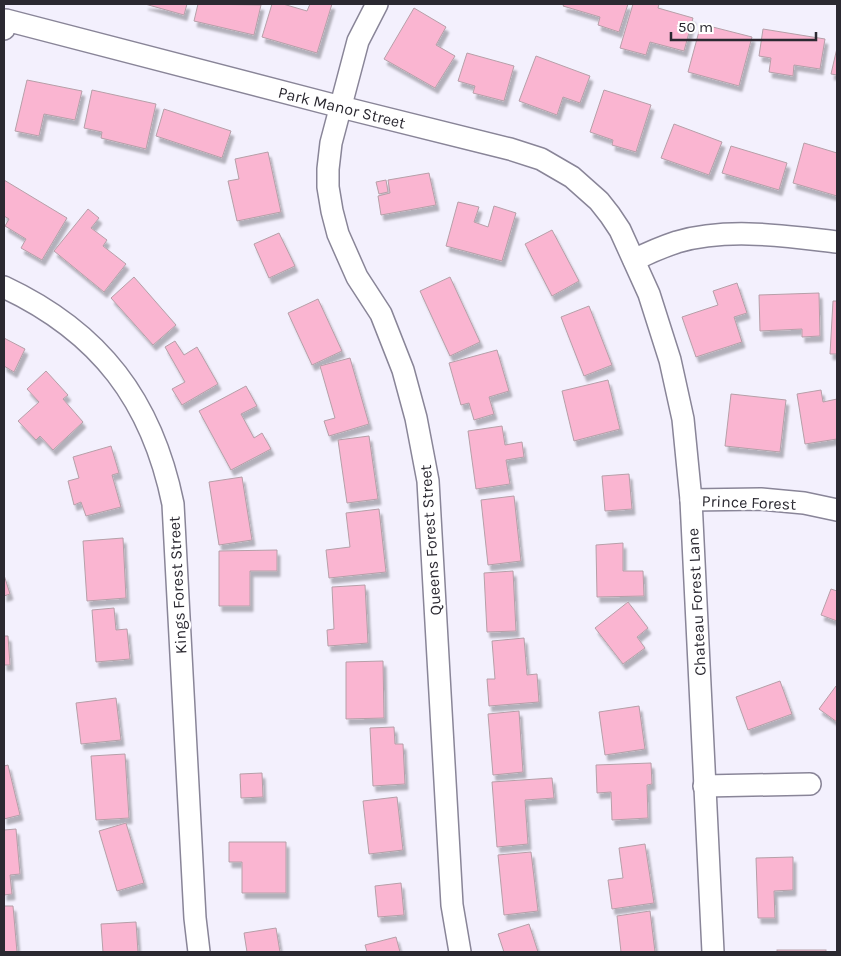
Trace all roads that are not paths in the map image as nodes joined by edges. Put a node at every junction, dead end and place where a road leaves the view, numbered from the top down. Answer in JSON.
{"nodes":[{"id":1,"x":377,"y":4,"type":"edge"},
{"id":2,"x":5,"y":24,"type":"edge"},
{"id":3,"x":341,"y":107,"type":"junction"},
{"id":4,"x":837,"y":242,"type":"edge"},
{"id":5,"x":634,"y":260,"type":"junction"},
{"id":6,"x":4,"y":287,"type":"edge"},
{"id":7,"x":691,"y":500,"type":"junction"},
{"id":8,"x":837,"y":510,"type":"edge"},
{"id":9,"x":810,"y":784,"type":"dead end"},
{"id":10,"x":704,"y":786,"type":"junction"},
{"id":11,"x":198,"y":952,"type":"edge"},
{"id":12,"x":460,"y":952,"type":"edge"},
{"id":13,"x":713,"y":952,"type":"edge"}],
"edges":[{"from":1,"to":3,"type":"street","name":"Queens Forest Street"},
{"from":2,"to":3,"type":"street","name":"Park Manor Street"},
{"from":3,"to":5,"type":"street","name":"Park Manor Street"},
{"from":3,"to":12,"type":"street","name":"Queens Forest Street"},
{"from":4,"to":5,"type":"street"},
{"from":5,"to":7,"type":"street","name":"Chateau Forest Lane"},
{"from":6,"to":11,"type":"street","name":"Kings Forest Street"},
{"from":7,"to":8,"type":"street","name":"Prince Forest"},
{"from":7,"to":10,"type":"street","name":"Chateau Forest Lane"},
{"from":9,"to":10,"type":"street"},
{"from":10,"to":13,"type":"street","name":"Chateau Forest Lane"}]}
